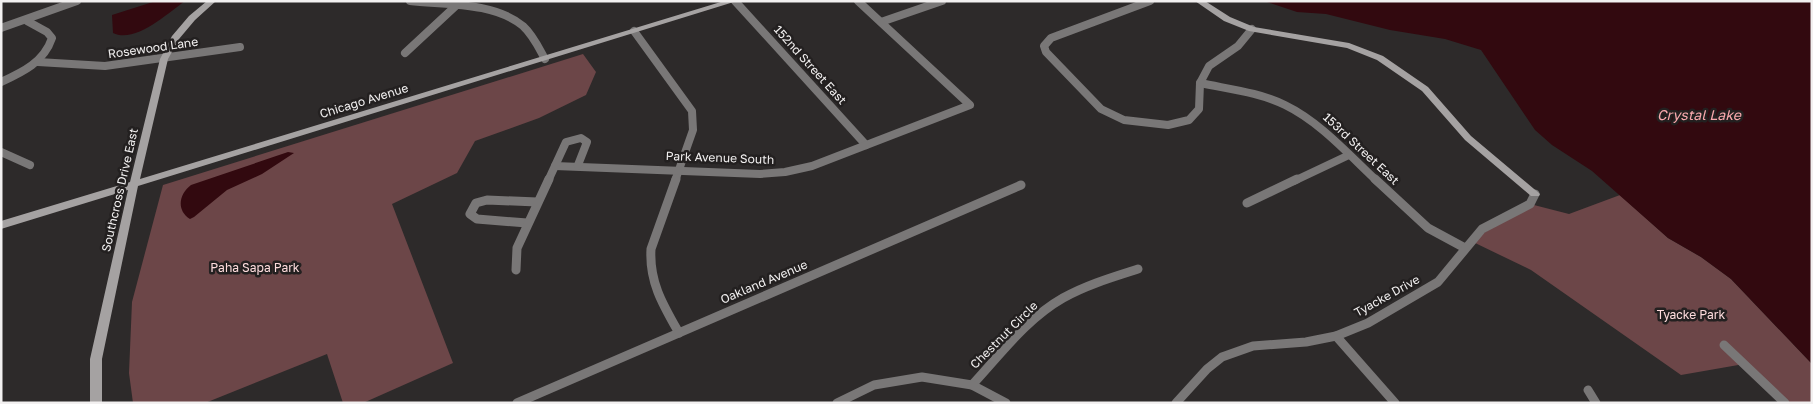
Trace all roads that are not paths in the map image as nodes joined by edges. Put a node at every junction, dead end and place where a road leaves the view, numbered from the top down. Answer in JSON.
{"nodes":[{"id":1,"x":76,"y":1,"type":"edge"},
{"id":2,"x":212,"y":1,"type":"edge"},
{"id":3,"x":410,"y":1,"type":"edge"},
{"id":4,"x":734,"y":1,"type":"edge"},
{"id":5,"x":858,"y":1,"type":"edge"},
{"id":6,"x":942,"y":1,"type":"edge"},
{"id":7,"x":1150,"y":1,"type":"edge"},
{"id":8,"x":1199,"y":1,"type":"edge"},
{"id":9,"x":458,"y":4,"type":"edge"},
{"id":10,"x":27,"y":21,"type":"junction"},
{"id":11,"x":881,"y":22,"type":"junction"},
{"id":12,"x":1,"y":28,"type":"edge"},
{"id":13,"x":1252,"y":29,"type":"junction"},
{"id":14,"x":634,"y":32,"type":"junction"},
{"id":15,"x":240,"y":47,"type":"dead end"},
{"id":16,"x":405,"y":53,"type":"dead end"},
{"id":17,"x":164,"y":59,"type":"junction"},
{"id":18,"x":545,"y":59,"type":"junction"},
{"id":19,"x":38,"y":62,"type":"junction"},
{"id":20,"x":1,"y":82,"type":"edge"},
{"id":21,"x":1200,"y":83,"type":"junction"},
{"id":22,"x":866,"y":145,"type":"junction"},
{"id":23,"x":1,"y":152,"type":"edge"},
{"id":24,"x":1349,"y":154,"type":"junction"},
{"id":25,"x":30,"y":165,"type":"dead end"},
{"id":26,"x":555,"y":166,"type":"junction"},
{"id":27,"x":578,"y":166,"type":"junction"},
{"id":28,"x":679,"y":170,"type":"junction"},
{"id":29,"x":134,"y":184,"type":"junction"},
{"id":30,"x":1021,"y":185,"type":"dead end"},
{"id":31,"x":1536,"y":194,"type":"joint"},
{"id":32,"x":537,"y":202,"type":"junction"},
{"id":33,"x":1247,"y":204,"type":"dead end"},
{"id":34,"x":527,"y":223,"type":"junction"},
{"id":35,"x":1,"y":225,"type":"edge"},
{"id":36,"x":1465,"y":248,"type":"junction"},
{"id":37,"x":1138,"y":269,"type":"dead end"},
{"id":38,"x":516,"y":270,"type":"dead end"},
{"id":39,"x":679,"y":333,"type":"junction"},
{"id":40,"x":1336,"y":336,"type":"junction"},
{"id":41,"x":1724,"y":345,"type":"dead end"},
{"id":42,"x":972,"y":385,"type":"junction"},
{"id":43,"x":1588,"y":390,"type":"dead end"},
{"id":44,"x":96,"y":403,"type":"edge"},
{"id":45,"x":517,"y":403,"type":"edge"},
{"id":46,"x":837,"y":403,"type":"edge"},
{"id":47,"x":1006,"y":403,"type":"edge"},
{"id":48,"x":1176,"y":403,"type":"edge"},
{"id":49,"x":1396,"y":403,"type":"edge"},
{"id":50,"x":1596,"y":403,"type":"edge"},
{"id":51,"x":1785,"y":403,"type":"edge"}],
"edges":[{"from":1,"to":10,"type":"street"},
{"from":2,"to":17,"type":"street","name":"Southcross Drive East"},
{"from":3,"to":9,"type":"street"},
{"from":4,"to":14,"type":"street","name":"Chicago Avenue"},
{"from":4,"to":22,"type":"street","name":"152nd Street East"},
{"from":5,"to":11,"type":"street"},
{"from":6,"to":11,"type":"street"},
{"from":7,"to":21,"type":"street"},
{"from":8,"to":13,"type":"street"},
{"from":9,"to":16,"type":"street"},
{"from":9,"to":18,"type":"street"},
{"from":10,"to":12,"type":"street"},
{"from":10,"to":19,"type":"street"},
{"from":11,"to":22,"type":"street","name":"Park Avenue South"},
{"from":13,"to":21,"type":"street"},
{"from":13,"to":31,"type":"street"},
{"from":14,"to":18,"type":"street","name":"Chicago Avenue"},
{"from":14,"to":28,"type":"street"},
{"from":15,"to":17,"type":"street","name":"Rosewood Lane"},
{"from":17,"to":19,"type":"street","name":"Rosewood Lane"},
{"from":17,"to":29,"type":"street","name":"Southcross Drive East"},
{"from":18,"to":29,"type":"street","name":"Chicago Avenue"},
{"from":19,"to":20,"type":"street"},
{"from":21,"to":24,"type":"street","name":"153rd Street East"},
{"from":22,"to":28,"type":"street","name":"Park Avenue South"},
{"from":23,"to":25,"type":"street"},
{"from":24,"to":33,"type":"street"},
{"from":24,"to":36,"type":"street","name":"153rd Street East"},
{"from":26,"to":27,"type":"street","name":"Park Avenue South"},
{"from":26,"to":27,"type":"street"},
{"from":26,"to":32,"type":"street"},
{"from":27,"to":28,"type":"street","name":"Park Avenue South"},
{"from":28,"to":39,"type":"street"},
{"from":29,"to":35,"type":"street","name":"Chicago Avenue"},
{"from":29,"to":44,"type":"street","name":"Southcross Drive East"},
{"from":30,"to":39,"type":"street","name":"Oakland Avenue"},
{"from":31,"to":36,"type":"street","name":"Tyacke Drive"},
{"from":32,"to":34,"type":"street"},
{"from":32,"to":34,"type":"street"},
{"from":34,"to":38,"type":"street"},
{"from":36,"to":40,"type":"street","name":"Tyacke Drive"},
{"from":37,"to":42,"type":"street","name":"Chestnut Circle"},
{"from":39,"to":45,"type":"street","name":"Oakland Avenue"},
{"from":40,"to":48,"type":"street","name":"Tyacke Drive"},
{"from":40,"to":49,"type":"street"},
{"from":41,"to":51,"type":"street"},
{"from":42,"to":46,"type":"street"},
{"from":42,"to":47,"type":"street"},
{"from":43,"to":50,"type":"street"}]}
